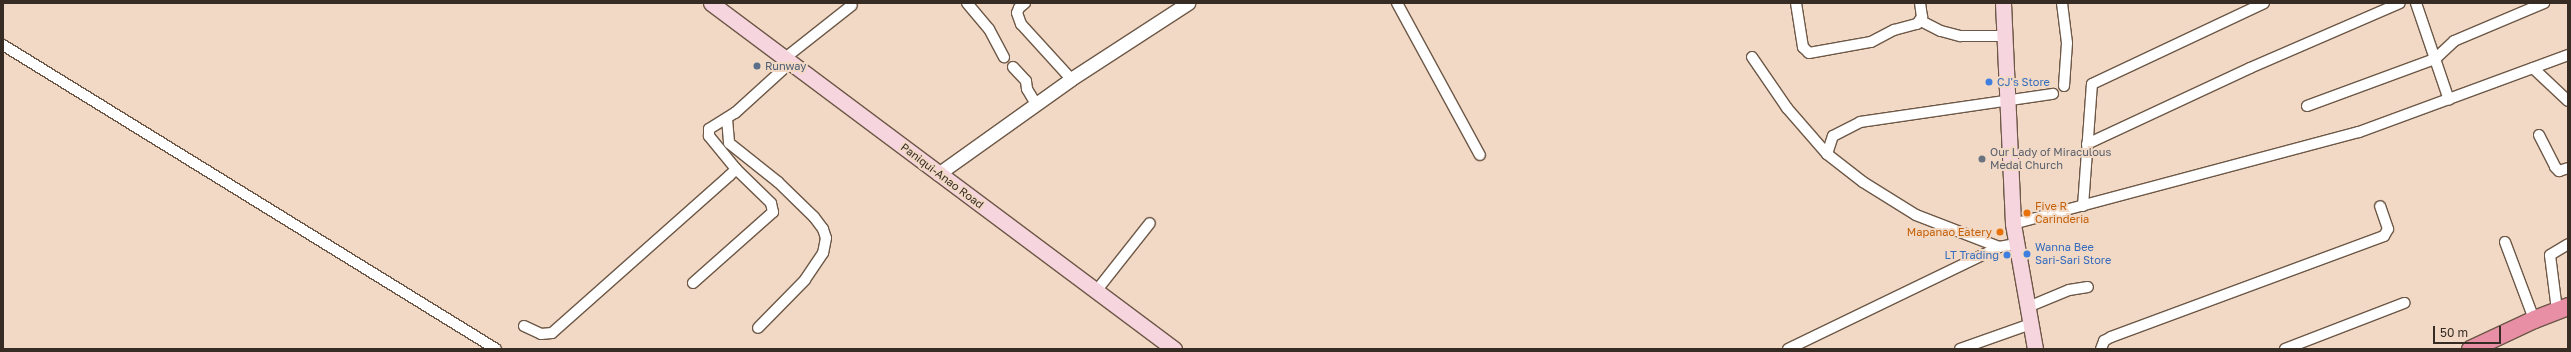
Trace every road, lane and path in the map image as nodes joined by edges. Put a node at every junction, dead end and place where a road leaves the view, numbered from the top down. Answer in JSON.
{"nodes":[{"id":1,"x":711,"y":3,"type":"edge"},
{"id":2,"x":967,"y":3,"type":"edge"},
{"id":3,"x":1025,"y":3,"type":"edge"},
{"id":4,"x":1188,"y":3,"type":"edge"},
{"id":5,"x":1397,"y":3,"type":"edge"},
{"id":6,"x":1796,"y":3,"type":"edge"},
{"id":7,"x":1920,"y":3,"type":"edge"},
{"id":8,"x":2003,"y":3,"type":"edge"},
{"id":9,"x":2062,"y":3,"type":"edge"},
{"id":10,"x":2264,"y":3,"type":"edge"},
{"id":11,"x":2400,"y":3,"type":"edge"},
{"id":12,"x":2416,"y":3,"type":"edge"},
{"id":13,"x":2544,"y":3,"type":"edge"},
{"id":14,"x":852,"y":5,"type":"dead end"},
{"id":15,"x":1921,"y":21,"type":"junction"},
{"id":16,"x":2004,"y":36,"type":"junction"},
{"id":17,"x":3,"y":44,"type":"edge"},
{"id":18,"x":2568,"y":55,"type":"edge"},
{"id":19,"x":1004,"y":57,"type":"dead end"},
{"id":20,"x":1752,"y":57,"type":"dead end"},
{"id":21,"x":2435,"y":59,"type":"junction"},
{"id":22,"x":787,"y":61,"type":"junction"},
{"id":23,"x":1013,"y":67,"type":"dead end"},
{"id":24,"x":2533,"y":68,"type":"junction"},
{"id":25,"x":1071,"y":79,"type":"junction"},
{"id":26,"x":2064,"y":86,"type":"dead end"},
{"id":27,"x":2053,"y":94,"type":"dead end"},
{"id":28,"x":2007,"y":100,"type":"junction"},
{"id":29,"x":2449,"y":100,"type":"junction"},
{"id":30,"x":2568,"y":101,"type":"edge"},
{"id":31,"x":1036,"y":104,"type":"junction"},
{"id":32,"x":2307,"y":106,"type":"dead end"},
{"id":33,"x":728,"y":119,"type":"junction"},
{"id":34,"x":2539,"y":135,"type":"dead end"},
{"id":35,"x":2087,"y":144,"type":"junction"},
{"id":36,"x":1827,"y":154,"type":"junction"},
{"id":37,"x":1480,"y":155,"type":"dead end"},
{"id":38,"x":2568,"y":168,"type":"edge"},
{"id":39,"x":736,"y":169,"type":"junction"},
{"id":40,"x":938,"y":174,"type":"junction"},
{"id":41,"x":2083,"y":206,"type":"junction"},
{"id":42,"x":2380,"y":206,"type":"dead end"},
{"id":43,"x":1150,"y":223,"type":"dead end"},
{"id":44,"x":2013,"y":224,"type":"junction"},
{"id":45,"x":2505,"y":242,"type":"dead end"},
{"id":46,"x":2016,"y":244,"type":"junction"},
{"id":47,"x":2568,"y":244,"type":"edge"},
{"id":48,"x":2000,"y":247,"type":"junction"},
{"id":49,"x":694,"y":283,"type":"dead end"},
{"id":50,"x":2088,"y":286,"type":"dead end"},
{"id":51,"x":1097,"y":290,"type":"junction"},
{"id":52,"x":2404,"y":303,"type":"dead end"},
{"id":53,"x":2028,"y":308,"type":"junction"},
{"id":54,"x":2563,"y":308,"type":"edge"},
{"id":55,"x":2534,"y":319,"type":"junction"},
{"id":56,"x":2031,"y":324,"type":"junction"},
{"id":57,"x":524,"y":326,"type":"dead end"},
{"id":58,"x":758,"y":328,"type":"dead end"},
{"id":59,"x":496,"y":349,"type":"edge"},
{"id":60,"x":1174,"y":349,"type":"edge"},
{"id":61,"x":1788,"y":349,"type":"edge"},
{"id":62,"x":1960,"y":349,"type":"edge"},
{"id":63,"x":2035,"y":349,"type":"edge"},
{"id":64,"x":2101,"y":349,"type":"edge"},
{"id":65,"x":2285,"y":349,"type":"edge"},
{"id":66,"x":2470,"y":349,"type":"edge"}],
"edges":[{"from":1,"to":22,"type":"main road","name":"Paniqui-Anao Road"},
{"from":2,"to":19,"type":"street"},
{"from":3,"to":25,"type":"street"},
{"from":4,"to":25,"type":"street"},
{"from":5,"to":37,"type":"street"},
{"from":6,"to":15,"type":"street"},
{"from":7,"to":15,"type":"street"},
{"from":8,"to":16,"type":"main road"},
{"from":9,"to":26,"type":"street"},
{"from":10,"to":35,"type":"street"},
{"from":11,"to":35,"type":"street"},
{"from":12,"to":21,"type":"street"},
{"from":13,"to":21,"type":"street"},
{"from":14,"to":22,"type":"street"},
{"from":15,"to":16,"type":"street"},
{"from":16,"to":28,"type":"main road"},
{"from":17,"to":59,"type":"street"},
{"from":18,"to":24,"type":"street"},
{"from":20,"to":36,"type":"street"},
{"from":21,"to":29,"type":"street"},
{"from":21,"to":32,"type":"street"},
{"from":22,"to":33,"type":"street"},
{"from":22,"to":40,"type":"main road","name":"Paniqui-Anao Road"},
{"from":23,"to":31,"type":"street"},
{"from":24,"to":29,"type":"street"},
{"from":24,"to":30,"type":"street"},
{"from":25,"to":31,"type":"street"},
{"from":27,"to":28,"type":"street"},
{"from":28,"to":36,"type":"street"},
{"from":28,"to":44,"type":"main road"},
{"from":29,"to":41,"type":"street"},
{"from":31,"to":40,"type":"street"},
{"from":33,"to":39,"type":"street"},
{"from":33,"to":58,"type":"street"},
{"from":34,"to":38,"type":"street"},
{"from":35,"to":41,"type":"street"},
{"from":36,"to":48,"type":"street"},
{"from":39,"to":49,"type":"street"},
{"from":39,"to":57,"type":"street"},
{"from":40,"to":51,"type":"main road","name":"Paniqui-Anao Road"},
{"from":41,"to":44,"type":"street"},
{"from":42,"to":64,"type":"street"},
{"from":43,"to":51,"type":"street"},
{"from":44,"to":46,"type":"main road"},
{"from":45,"to":55,"type":"street"},
{"from":46,"to":48,"type":"street"},
{"from":46,"to":53,"type":"main road"},
{"from":47,"to":54,"type":"street"},
{"from":48,"to":61,"type":"street"},
{"from":50,"to":53,"type":"street"},
{"from":51,"to":60,"type":"main road","name":"Paniqui-Anao Road"},
{"from":52,"to":65,"type":"street"},
{"from":53,"to":56,"type":"main road"},
{"from":54,"to":55,"type":"highway"},
{"from":55,"to":66,"type":"highway"},
{"from":56,"to":62,"type":"street"},
{"from":56,"to":63,"type":"main road"}]}
